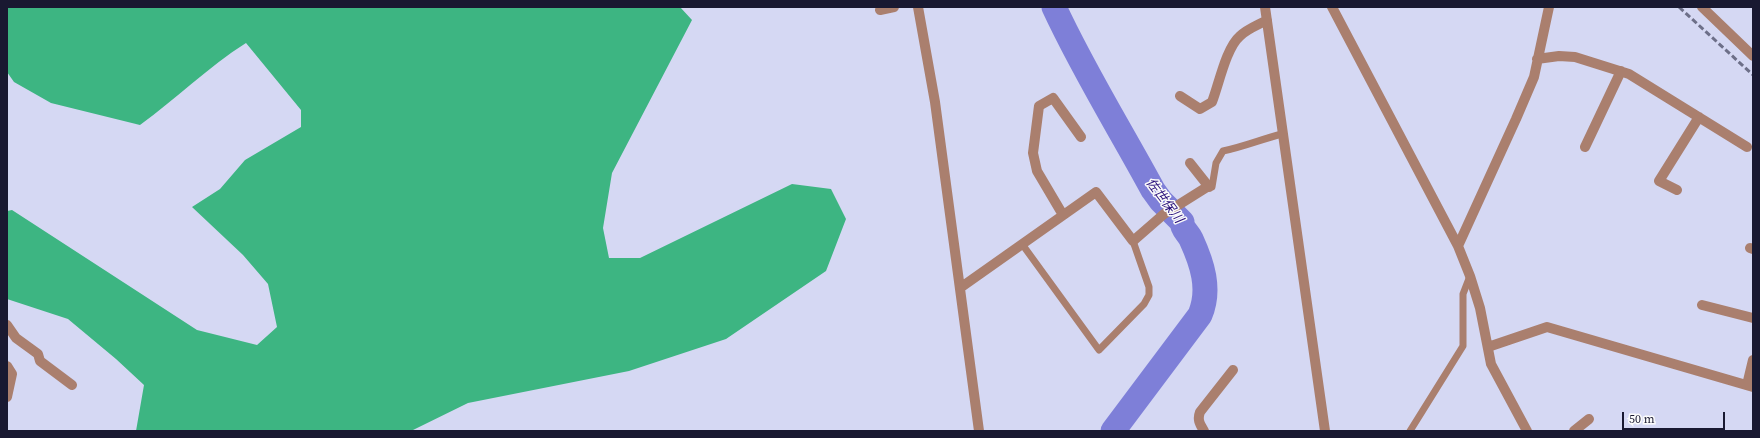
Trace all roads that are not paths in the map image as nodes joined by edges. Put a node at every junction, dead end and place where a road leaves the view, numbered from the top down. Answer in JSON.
{"nodes":[{"id":1,"x":894,"y":7,"type":"edge"},
{"id":2,"x":918,"y":7,"type":"edge"},
{"id":3,"x":1265,"y":7,"type":"edge"},
{"id":4,"x":1332,"y":7,"type":"edge"},
{"id":5,"x":1549,"y":7,"type":"edge"},
{"id":6,"x":1702,"y":7,"type":"edge"},
{"id":7,"x":880,"y":10,"type":"dead end"},
{"id":8,"x":1267,"y":20,"type":"junction"},
{"id":9,"x":1753,"y":56,"type":"edge"},
{"id":10,"x":1538,"y":59,"type":"junction"},
{"id":11,"x":1621,"y":71,"type":"junction"},
{"id":12,"x":1180,"y":96,"type":"dead end"},
{"id":13,"x":1699,"y":117,"type":"junction"},
{"id":14,"x":1282,"y":134,"type":"junction"},
{"id":15,"x":1081,"y":137,"type":"dead end"},
{"id":16,"x":1585,"y":147,"type":"dead end"},
{"id":17,"x":1747,"y":148,"type":"dead end"},
{"id":18,"x":1190,"y":163,"type":"dead end"},
{"id":19,"x":1208,"y":187,"type":"junction"},
{"id":20,"x":1676,"y":190,"type":"dead end"},
{"id":21,"x":1063,"y":215,"type":"junction"},
{"id":22,"x":1133,"y":241,"type":"junction"},
{"id":23,"x":1022,"y":244,"type":"junction"},
{"id":24,"x":1458,"y":246,"type":"junction"},
{"id":25,"x":1470,"y":276,"type":"junction"},
{"id":26,"x":960,"y":288,"type":"junction"},
{"id":27,"x":1702,"y":305,"type":"dead end"},
{"id":28,"x":1753,"y":318,"type":"edge"},
{"id":29,"x":7,"y":325,"type":"edge"},
{"id":30,"x":1488,"y":347,"type":"junction"},
{"id":31,"x":1753,"y":360,"type":"edge"},
{"id":32,"x":7,"y":366,"type":"edge"},
{"id":33,"x":1233,"y":370,"type":"dead end"},
{"id":34,"x":72,"y":385,"type":"dead end"},
{"id":35,"x":1750,"y":386,"type":"edge"},
{"id":36,"x":7,"y":397,"type":"edge"},
{"id":37,"x":1589,"y":419,"type":"dead end"},
{"id":38,"x":979,"y":431,"type":"edge"},
{"id":39,"x":1204,"y":431,"type":"edge"},
{"id":40,"x":1325,"y":431,"type":"edge"},
{"id":41,"x":1410,"y":431,"type":"edge"},
{"id":42,"x":1527,"y":431,"type":"edge"},
{"id":43,"x":1574,"y":431,"type":"edge"}],
"edges":[{"from":1,"to":7,"type":"street"},
{"from":2,"to":26,"type":"street"},
{"from":3,"to":8,"type":"street"},
{"from":4,"to":24,"type":"street"},
{"from":5,"to":10,"type":"street"},
{"from":6,"to":9,"type":"street"},
{"from":8,"to":12,"type":"street"},
{"from":8,"to":14,"type":"street"},
{"from":10,"to":11,"type":"street"},
{"from":10,"to":24,"type":"street"},
{"from":11,"to":13,"type":"street"},
{"from":11,"to":16,"type":"street"},
{"from":13,"to":17,"type":"street"},
{"from":13,"to":20,"type":"street"},
{"from":14,"to":19,"type":"lane"},
{"from":14,"to":40,"type":"street"},
{"from":15,"to":21,"type":"street"},
{"from":18,"to":19,"type":"street"},
{"from":19,"to":22,"type":"street"},
{"from":21,"to":22,"type":"street"},
{"from":21,"to":23,"type":"street"},
{"from":22,"to":23,"type":"lane"},
{"from":23,"to":26,"type":"street"},
{"from":24,"to":25,"type":"street"},
{"from":25,"to":30,"type":"street"},
{"from":25,"to":41,"type":"lane"},
{"from":26,"to":38,"type":"street"},
{"from":27,"to":28,"type":"street"},
{"from":29,"to":34,"type":"street"},
{"from":30,"to":35,"type":"street"},
{"from":30,"to":42,"type":"street"},
{"from":31,"to":35,"type":"street"},
{"from":32,"to":36,"type":"street"},
{"from":33,"to":39,"type":"street"},
{"from":37,"to":43,"type":"street"}]}
